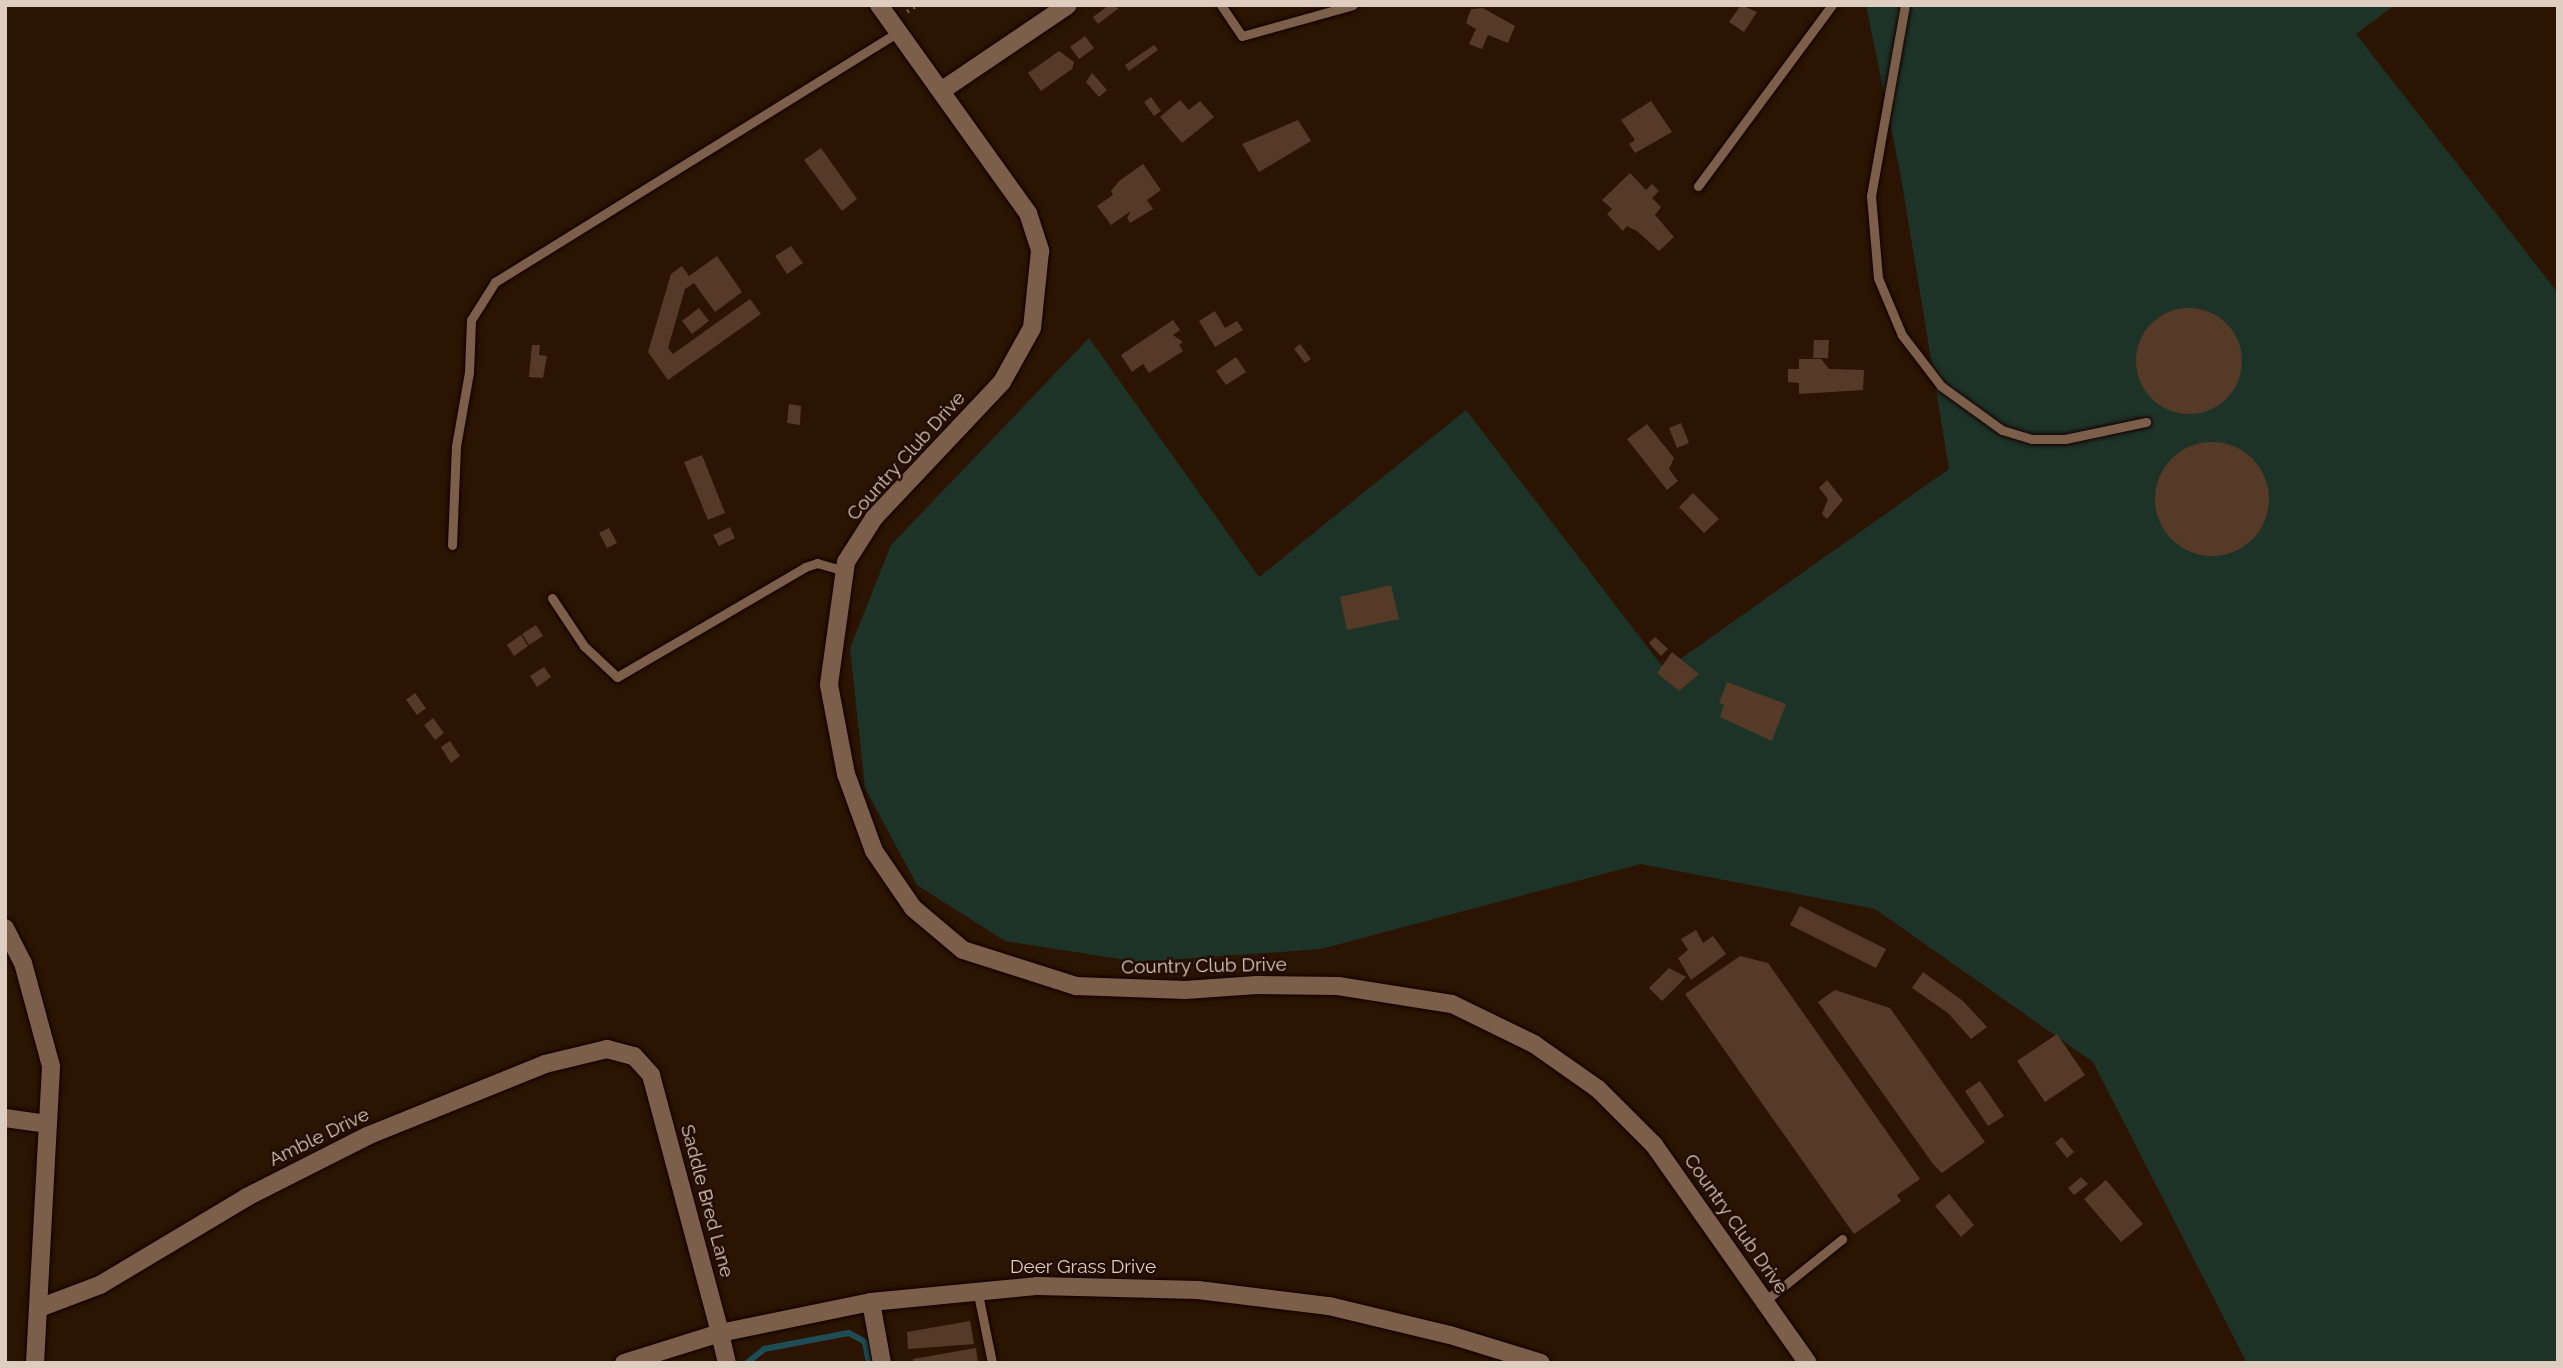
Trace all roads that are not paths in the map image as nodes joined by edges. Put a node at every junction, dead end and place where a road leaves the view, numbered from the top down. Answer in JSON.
{"nodes":[{"id":1,"x":879,"y":5,"type":"edge"},
{"id":2,"x":1068,"y":5,"type":"edge"},
{"id":3,"x":1221,"y":5,"type":"edge"},
{"id":4,"x":1353,"y":5,"type":"edge"},
{"id":5,"x":1832,"y":5,"type":"edge"},
{"id":6,"x":1905,"y":5,"type":"edge"},
{"id":7,"x":897,"y":33,"type":"junction"},
{"id":8,"x":941,"y":91,"type":"junction"},
{"id":9,"x":1698,"y":186,"type":"dead end"},
{"id":10,"x":2146,"y":422,"type":"dead end"},
{"id":11,"x":452,"y":545,"type":"dead end"},
{"id":12,"x":845,"y":571,"type":"junction"},
{"id":13,"x":552,"y":598,"type":"dead end"},
{"id":14,"x":5,"y":928,"type":"edge"},
{"id":15,"x":634,"y":1056,"type":"joint"},
{"id":16,"x":5,"y":1118,"type":"edge"},
{"id":17,"x":47,"y":1124,"type":"junction"},
{"id":18,"x":1843,"y":1239,"type":"dead end"},
{"id":19,"x":977,"y":1289,"type":"junction"},
{"id":20,"x":871,"y":1301,"type":"junction"},
{"id":21,"x":1765,"y":1301,"type":"junction"},
{"id":22,"x":39,"y":1308,"type":"junction"},
{"id":23,"x":720,"y":1333,"type":"junction"},
{"id":24,"x":35,"y":1363,"type":"edge"},
{"id":25,"x":624,"y":1363,"type":"edge"},
{"id":26,"x":727,"y":1363,"type":"edge"},
{"id":27,"x":882,"y":1363,"type":"edge"},
{"id":28,"x":992,"y":1363,"type":"edge"},
{"id":29,"x":1541,"y":1363,"type":"edge"},
{"id":30,"x":1808,"y":1363,"type":"edge"}],
"edges":[{"from":1,"to":7,"type":"street","name":"Country Club Drive"},
{"from":2,"to":8,"type":"street"},
{"from":3,"to":4,"type":"lane"},
{"from":5,"to":9,"type":"lane"},
{"from":6,"to":10,"type":"lane"},
{"from":7,"to":8,"type":"street","name":"Country Club Drive"},
{"from":7,"to":11,"type":"lane"},
{"from":8,"to":12,"type":"street","name":"Country Club Drive"},
{"from":12,"to":13,"type":"lane"},
{"from":12,"to":21,"type":"street","name":"Country Club Drive"},
{"from":14,"to":17,"type":"street"},
{"from":15,"to":22,"type":"street","name":"Amble Drive"},
{"from":15,"to":23,"type":"street","name":"Saddle Bred Lane"},
{"from":16,"to":17,"type":"street"},
{"from":17,"to":22,"type":"street"},
{"from":18,"to":21,"type":"lane"},
{"from":19,"to":20,"type":"street","name":"Deer Grass Drive"},
{"from":19,"to":28,"type":"lane"},
{"from":19,"to":29,"type":"street","name":"Deer Grass Drive"},
{"from":20,"to":23,"type":"street","name":"Deer Grass Drive"},
{"from":20,"to":27,"type":"street"},
{"from":21,"to":30,"type":"street","name":"Country Club Drive"},
{"from":22,"to":24,"type":"street"},
{"from":23,"to":25,"type":"street","name":"Deer Grass Drive"},
{"from":23,"to":26,"type":"street","name":"Saddle Bred Lane"}]}
